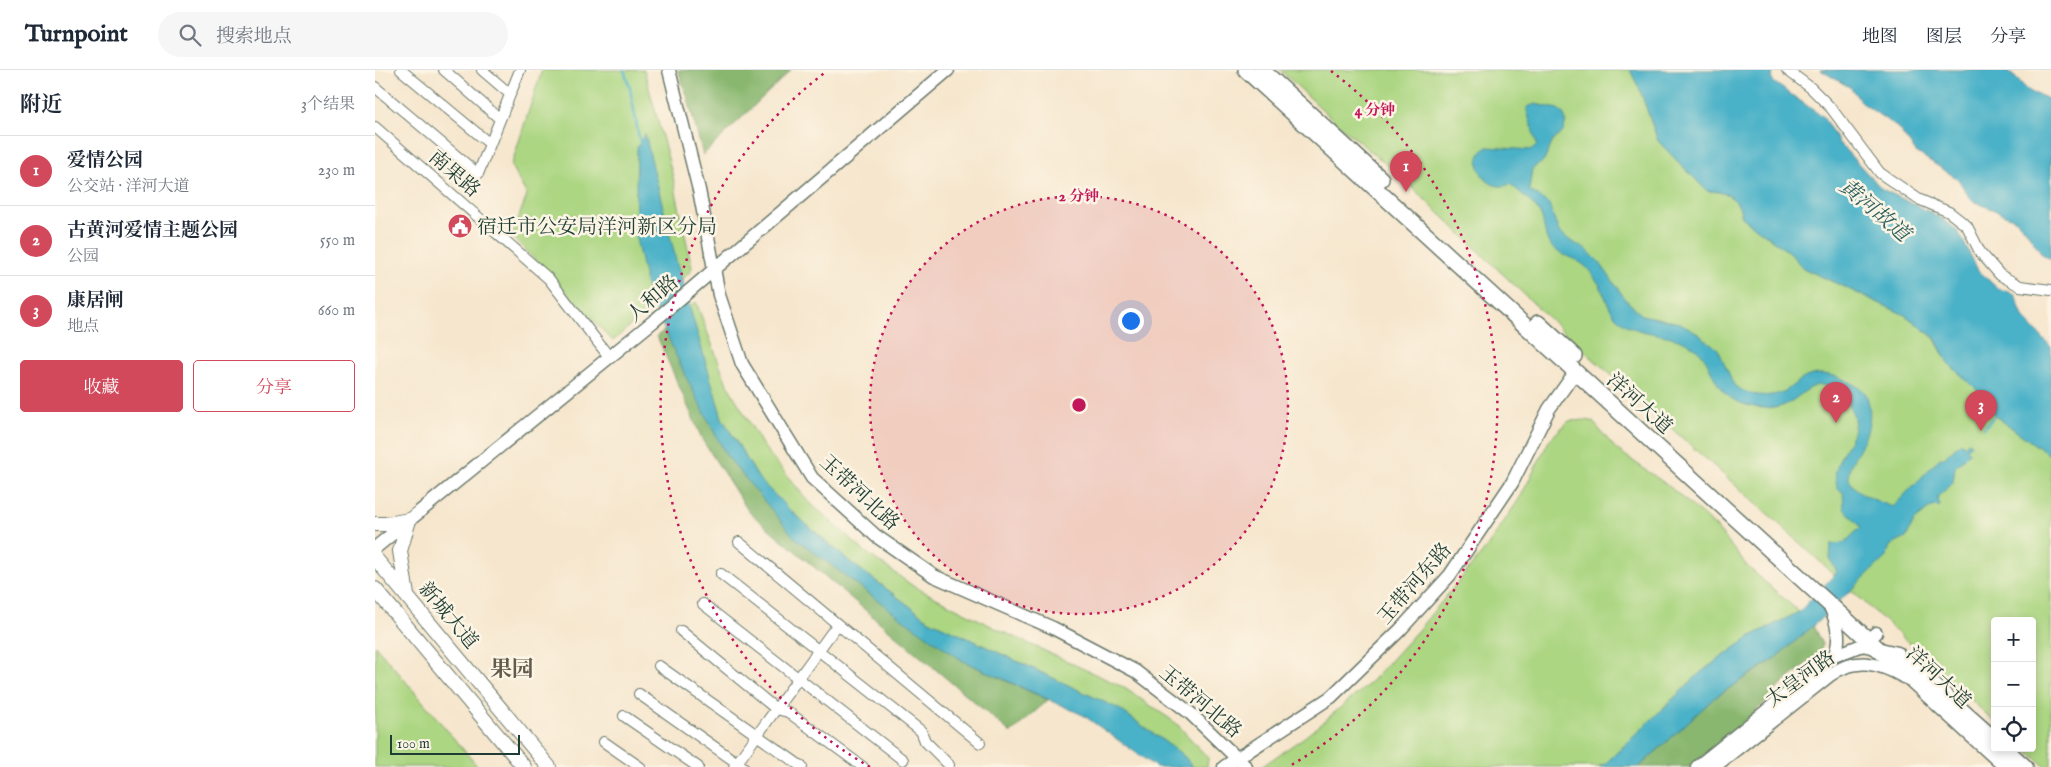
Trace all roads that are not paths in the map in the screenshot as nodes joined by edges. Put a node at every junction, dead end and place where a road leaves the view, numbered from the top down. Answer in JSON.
{"nodes":[{"id":1,"x":401,"y":70,"type":"edge"},
{"id":2,"x":445,"y":70,"type":"edge"},
{"id":3,"x":481,"y":70,"type":"edge"},
{"id":4,"x":520,"y":70,"type":"edge"},
{"id":5,"x":669,"y":70,"type":"edge"},
{"id":6,"x":949,"y":70,"type":"edge"},
{"id":7,"x":1246,"y":70,"type":"edge"},
{"id":8,"x":1262,"y":70,"type":"edge"},
{"id":9,"x":1787,"y":70,"type":"edge"},
{"id":10,"x":375,"y":87,"type":"edge"},
{"id":11,"x":510,"y":94,"type":"junction"},
{"id":12,"x":500,"y":119,"type":"junction"},
{"id":13,"x":375,"y":127,"type":"edge"},
{"id":14,"x":490,"y":144,"type":"junction"},
{"id":15,"x":715,"y":270,"type":"junction"},
{"id":16,"x":2051,"y":290,"type":"edge"},
{"id":17,"x":610,"y":358,"type":"junction"},
{"id":18,"x":1576,"y":371,"type":"junction"},
{"id":19,"x":409,"y":520,"type":"junction"},
{"id":20,"x":375,"y":524,"type":"edge"},
{"id":21,"x":739,"y":542,"type":"dead end"},
{"id":22,"x":375,"y":548,"type":"edge"},
{"id":23,"x":375,"y":558,"type":"edge"},
{"id":24,"x":721,"y":574,"type":"dead end"},
{"id":25,"x":375,"y":589,"type":"edge"},
{"id":26,"x":375,"y":600,"type":"edge"},
{"id":27,"x":411,"y":602,"type":"junction"},
{"id":28,"x":1828,"y":602,"type":"junction"},
{"id":29,"x":703,"y":604,"type":"dead end"},
{"id":30,"x":389,"y":606,"type":"junction"},
{"id":31,"x":399,"y":618,"type":"junction"},
{"id":32,"x":837,"y":625,"type":"junction"},
{"id":33,"x":681,"y":631,"type":"dead end"},
{"id":34,"x":1871,"y":641,"type":"junction"},
{"id":35,"x":819,"y":649,"type":"junction"},
{"id":36,"x":1834,"y":656,"type":"junction"},
{"id":37,"x":659,"y":666,"type":"dead end"},
{"id":38,"x":1830,"y":675,"type":"junction"},
{"id":39,"x":798,"y":678,"type":"junction"},
{"id":40,"x":1919,"y":686,"type":"junction"},
{"id":41,"x":639,"y":694,"type":"dead end"},
{"id":42,"x":776,"y":709,"type":"junction"},
{"id":43,"x":624,"y":716,"type":"dead end"},
{"id":44,"x":758,"y":734,"type":"junction"},
{"id":45,"x":1991,"y":736,"type":"edge"},
{"id":46,"x":604,"y":742,"type":"dead end"},
{"id":47,"x":980,"y":743,"type":"dead end"},
{"id":48,"x":2008,"y":752,"type":"edge"},
{"id":49,"x":903,"y":760,"type":"dead end"},
{"id":50,"x":1242,"y":763,"type":"edge"},
{"id":51,"x":949,"y":765,"type":"dead end"},
{"id":52,"x":738,"y":766,"type":"edge"},
{"id":53,"x":523,"y":767,"type":"edge"},
{"id":54,"x":549,"y":767,"type":"edge"},
{"id":55,"x":640,"y":767,"type":"edge"},
{"id":56,"x":698,"y":767,"type":"edge"},
{"id":57,"x":802,"y":767,"type":"edge"},
{"id":58,"x":863,"y":767,"type":"edge"},
{"id":59,"x":1224,"y":767,"type":"edge"},
{"id":60,"x":1697,"y":767,"type":"edge"},
{"id":61,"x":1715,"y":767,"type":"edge"},
{"id":62,"x":2007,"y":767,"type":"edge"},
{"id":63,"x":2025,"y":767,"type":"edge"}],
"edges":[{"from":1,"to":14,"type":"street"},
{"from":2,"to":12,"type":"street"},
{"from":3,"to":11,"type":"street"},
{"from":4,"to":11,"type":"street"},
{"from":5,"to":15,"type":"street","name":"玉带河北路"},
{"from":6,"to":15,"type":"street","name":"人和路"},
{"from":7,"to":18,"type":"main road","name":"洋河大道"},
{"from":8,"to":34,"type":"main road","name":"洋河大道"},
{"from":9,"to":16,"type":"street"},
{"from":10,"to":14,"type":"street"},
{"from":11,"to":12,"type":"street"},
{"from":12,"to":14,"type":"street"},
{"from":13,"to":17,"type":"street","name":"南果路"},
{"from":15,"to":17,"type":"street","name":"人和路"},
{"from":15,"to":50,"type":"street","name":"玉带河北路"},
{"from":17,"to":19,"type":"street","name":"人和路"},
{"from":18,"to":28,"type":"main road","name":"洋河大道"},
{"from":18,"to":50,"type":"street","name":"玉带河东路"},
{"from":19,"to":20,"type":"main road"},
{"from":19,"to":22,"type":"street","name":"人和路"},
{"from":19,"to":27,"type":"main road"},
{"from":21,"to":32,"type":"street"},
{"from":23,"to":27,"type":"main road","name":"新城大道"},
{"from":24,"to":35,"type":"street"},
{"from":25,"to":30,"type":"main road","name":"新城大道"},
{"from":26,"to":30,"type":"main road"},
{"from":27,"to":31,"type":"main road"},
{"from":27,"to":54,"type":"main road","name":"新城大道"},
{"from":28,"to":34,"type":"main road","name":"洋河大道"},
{"from":28,"to":36,"type":"street","name":"太皇河路"},
{"from":29,"to":39,"type":"street"},
{"from":30,"to":31,"type":"main road","name":"新城大道"},
{"from":31,"to":53,"type":"main road","name":"新城大道"},
{"from":32,"to":35,"type":"street"},
{"from":32,"to":47,"type":"street"},
{"from":33,"to":42,"type":"street"},
{"from":34,"to":36,"type":"street"},
{"from":34,"to":38,"type":"street"},
{"from":34,"to":40,"type":"main road","name":"洋河大道"},
{"from":34,"to":45,"type":"main road","name":"洋河大道"},
{"from":35,"to":39,"type":"street"},
{"from":35,"to":51,"type":"street"},
{"from":36,"to":60,"type":"street","name":"太皇河路"},
{"from":37,"to":44,"type":"street"},
{"from":38,"to":40,"type":"street","name":"太皇河路"},
{"from":38,"to":61,"type":"street","name":"太皇河路"},
{"from":39,"to":42,"type":"street"},
{"from":39,"to":49,"type":"street"},
{"from":40,"to":62,"type":"main road","name":"洋河大道"},
{"from":41,"to":52,"type":"street"},
{"from":42,"to":44,"type":"street"},
{"from":42,"to":58,"type":"street"},
{"from":43,"to":56,"type":"street"},
{"from":44,"to":52,"type":"street"},
{"from":44,"to":57,"type":"street"},
{"from":46,"to":55,"type":"street"},
{"from":48,"to":63,"type":"main road"},
{"from":50,"to":59,"type":"street","name":"玉带河东路"}]}
